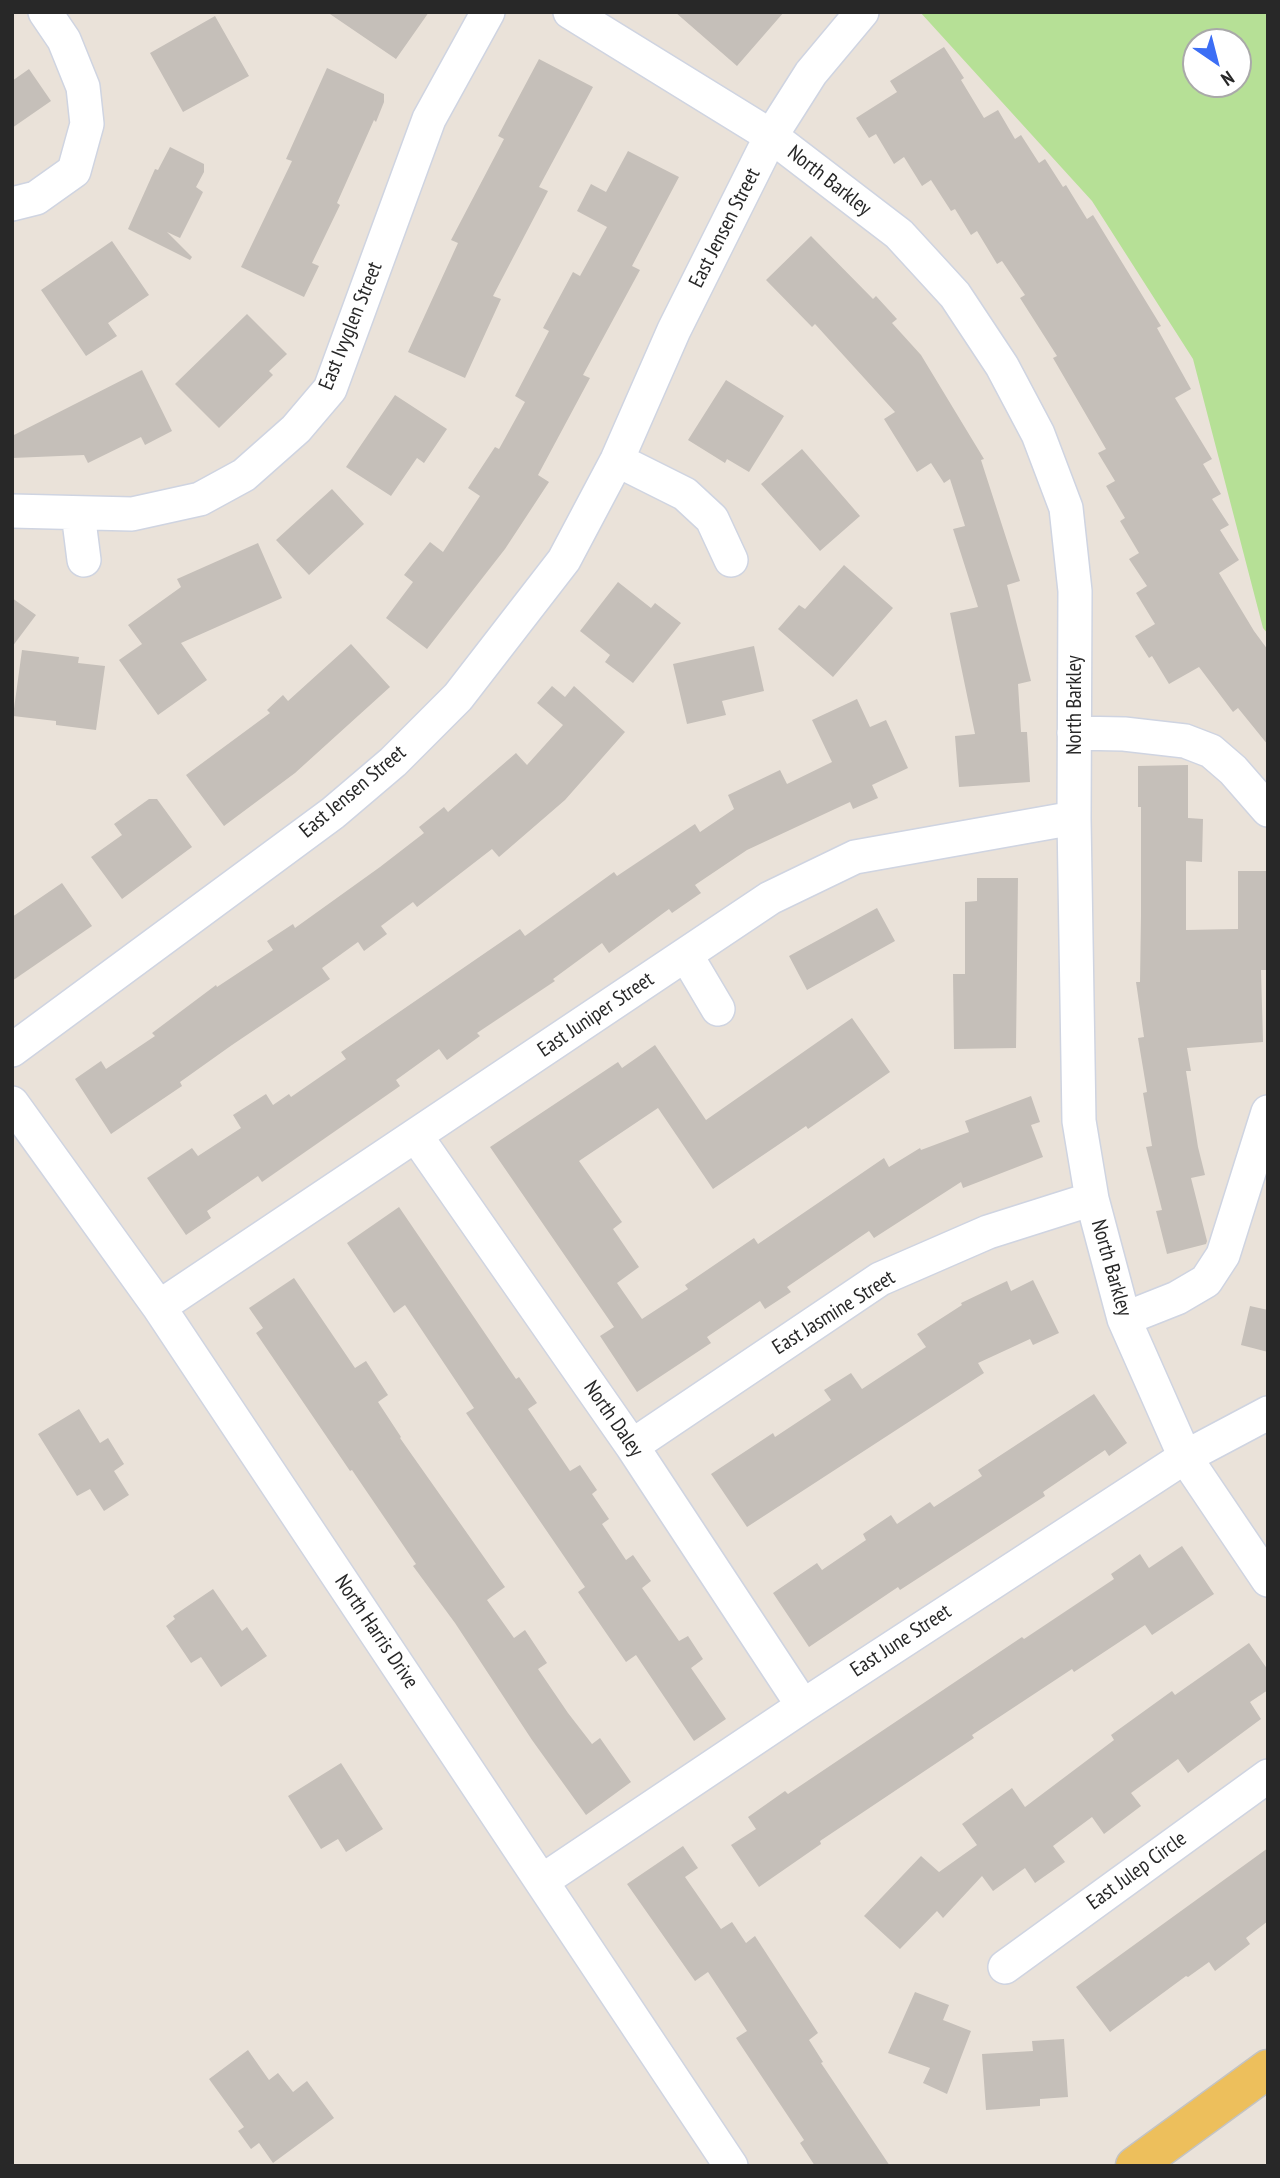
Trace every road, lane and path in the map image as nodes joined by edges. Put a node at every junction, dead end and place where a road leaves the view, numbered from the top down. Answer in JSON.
{"nodes":[{"id":1,"x":46,"y":12,"type":"edge"},
{"id":2,"x":488,"y":12,"type":"edge"},
{"id":3,"x":570,"y":12,"type":"edge"},
{"id":4,"x":862,"y":12,"type":"edge"},
{"id":5,"x":771,"y":136,"type":"junction"},
{"id":6,"x":12,"y":204,"type":"edge"},
{"id":7,"x":617,"y":460,"type":"junction"},
{"id":8,"x":12,"y":512,"type":"edge"},
{"id":9,"x":78,"y":513,"type":"junction"},
{"id":10,"x":84,"y":560,"type":"dead end"},
{"id":11,"x":731,"y":560,"type":"dead end"},
{"id":12,"x":1074,"y":733,"type":"junction"},
{"id":13,"x":1268,"y":810,"type":"edge"},
{"id":14,"x":1074,"y":818,"type":"junction"},
{"id":15,"x":686,"y":955,"type":"junction"},
{"id":16,"x":718,"y":1009,"type":"dead end"},
{"id":17,"x":12,"y":1051,"type":"edge"},
{"id":18,"x":12,"y":1103,"type":"edge"},
{"id":19,"x":1268,"y":1112,"type":"edge"},
{"id":20,"x":416,"y":1136,"type":"junction"},
{"id":21,"x":1092,"y":1199,"type":"junction"},
{"id":22,"x":159,"y":1307,"type":"junction"},
{"id":23,"x":1124,"y":1319,"type":"junction"},
{"id":24,"x":1268,"y":1413,"type":"edge"},
{"id":25,"x":632,"y":1446,"type":"junction"},
{"id":26,"x":1185,"y":1457,"type":"junction"},
{"id":27,"x":1268,"y":1580,"type":"edge"},
{"id":28,"x":803,"y":1706,"type":"junction"},
{"id":29,"x":1268,"y":1776,"type":"edge"},
{"id":30,"x":542,"y":1881,"type":"junction"},
{"id":31,"x":1005,"y":1967,"type":"dead end"},
{"id":32,"x":1268,"y":2069,"type":"edge"},
{"id":33,"x":731,"y":2166,"type":"edge"},
{"id":34,"x":1135,"y":2166,"type":"edge"}],
"edges":[{"from":1,"to":6,"type":"street"},
{"from":2,"to":9,"type":"street","name":"East Ivyglen Street"},
{"from":3,"to":5,"type":"street","name":"North Barkley"},
{"from":4,"to":5,"type":"street","name":"East Jensen Street"},
{"from":5,"to":7,"type":"street","name":"East Jensen Street"},
{"from":5,"to":12,"type":"street","name":"North Barkley"},
{"from":7,"to":11,"type":"street"},
{"from":7,"to":17,"type":"street","name":"East Jensen Street"},
{"from":8,"to":9,"type":"street","name":"East Ivyglen Street"},
{"from":9,"to":10,"type":"street"},
{"from":12,"to":13,"type":"street"},
{"from":12,"to":14,"type":"street","name":"North Barkley"},
{"from":14,"to":15,"type":"street","name":"East Juniper Street"},
{"from":14,"to":21,"type":"street","name":"North Barkley"},
{"from":15,"to":16,"type":"street"},
{"from":15,"to":20,"type":"street","name":"East Juniper Street"},
{"from":18,"to":22,"type":"street","name":"North Harris Drive"},
{"from":19,"to":23,"type":"street"},
{"from":20,"to":22,"type":"street","name":"East Juniper Street"},
{"from":20,"to":25,"type":"street","name":"North Daley"},
{"from":21,"to":23,"type":"street","name":"North Barkley"},
{"from":21,"to":25,"type":"street","name":"East Jasmine Street"},
{"from":22,"to":30,"type":"street","name":"North Harris Drive"},
{"from":23,"to":26,"type":"street","name":"North Barkley"},
{"from":24,"to":26,"type":"street","name":"East June Street"},
{"from":25,"to":28,"type":"street","name":"North Daley"},
{"from":26,"to":27,"type":"street","name":"North Barkley"},
{"from":26,"to":28,"type":"street","name":"East June Street"},
{"from":28,"to":30,"type":"street","name":"East June Street"},
{"from":29,"to":31,"type":"street","name":"East Julep Circle"},
{"from":30,"to":33,"type":"street","name":"North Harris Drive"},
{"from":32,"to":34,"type":"main road"}]}
